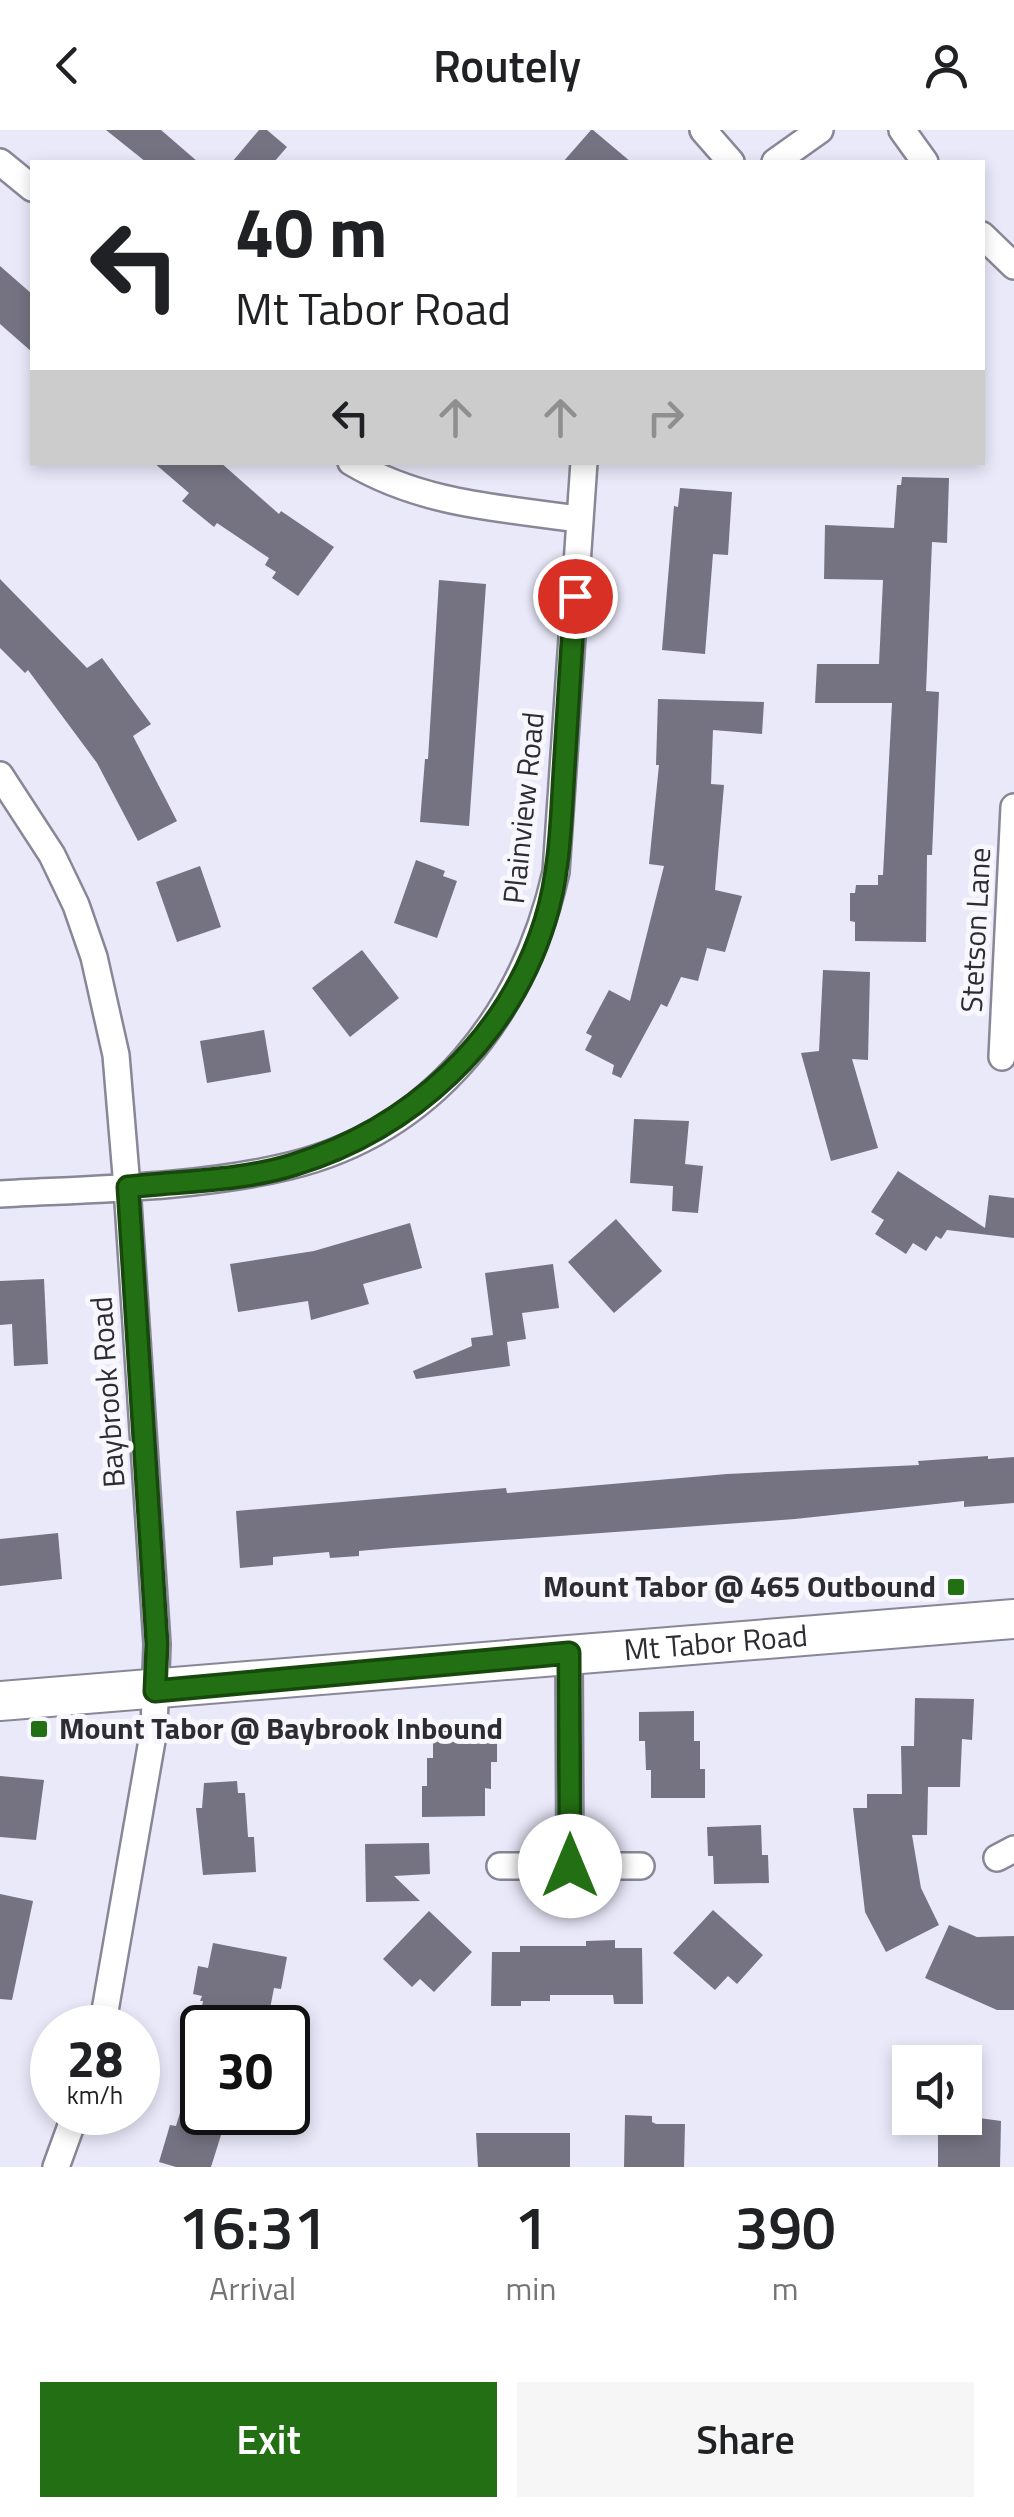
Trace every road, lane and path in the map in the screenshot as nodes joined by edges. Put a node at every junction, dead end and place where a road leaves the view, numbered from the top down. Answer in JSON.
{"nodes":[{"id":1,"x":703,"y":130,"type":"edge"},
{"id":2,"x":820,"y":130,"type":"edge"},
{"id":3,"x":902,"y":130,"type":"edge"},
{"id":4,"x":729,"y":160,"type":"edge"},
{"id":5,"x":778,"y":160,"type":"edge"},
{"id":6,"x":924,"y":160,"type":"edge"},
{"id":7,"x":0,"y":162,"type":"edge"},
{"id":8,"x":30,"y":186,"type":"edge"},
{"id":9,"x":985,"y":238,"type":"edge"},
{"id":10,"x":1014,"y":266,"type":"edge"},
{"id":11,"x":357,"y":465,"type":"edge"},
{"id":12,"x":584,"y":465,"type":"edge"},
{"id":13,"x":579,"y":519,"type":"junction"},
{"id":14,"x":0,"y":775,"type":"edge"},
{"id":15,"x":1014,"y":806,"type":"edge"},
{"id":16,"x":1002,"y":1058,"type":"dead end"},
{"id":17,"x":128,"y":1187,"type":"junction"},
{"id":18,"x":0,"y":1194,"type":"edge"},
{"id":19,"x":1014,"y":1620,"type":"edge"},
{"id":20,"x":569,"y":1653,"type":"junction"},
{"id":21,"x":155,"y":1691,"type":"junction"},
{"id":22,"x":0,"y":1701,"type":"edge"},
{"id":23,"x":500,"y":1866,"type":"dead end"},
{"id":24,"x":570,"y":1866,"type":"junction"},
{"id":25,"x":641,"y":1866,"type":"dead end"},
{"id":26,"x":106,"y":2005,"type":"edge"},
{"id":27,"x":68,"y":2135,"type":"edge"},
{"id":28,"x":56,"y":2167,"type":"edge"}],
"edges":[{"from":1,"to":4,"type":"street"},
{"from":2,"to":5,"type":"street"},
{"from":3,"to":6,"type":"street"},
{"from":7,"to":8,"type":"street"},
{"from":9,"to":10,"type":"street"},
{"from":11,"to":13,"type":"street"},
{"from":12,"to":13,"type":"street","name":"Plainview Road"},
{"from":13,"to":17,"type":"street","name":"Plainview Road"},
{"from":14,"to":17,"type":"street","name":"Baybrook Road"},
{"from":15,"to":16,"type":"street","name":"Stetson Lane"},
{"from":17,"to":18,"type":"street","name":"Plainview Road"},
{"from":17,"to":21,"type":"street","name":"Baybrook Road"},
{"from":19,"to":20,"type":"street","name":"Mt Tabor Road"},
{"from":20,"to":21,"type":"street","name":"Mt Tabor Road"},
{"from":20,"to":24,"type":"street"},
{"from":21,"to":22,"type":"street","name":"Mt Tabor Road"},
{"from":21,"to":26,"type":"street","name":"Baybrook Road"},
{"from":23,"to":24,"type":"street"},
{"from":24,"to":25,"type":"street"},
{"from":27,"to":28,"type":"street"}]}
